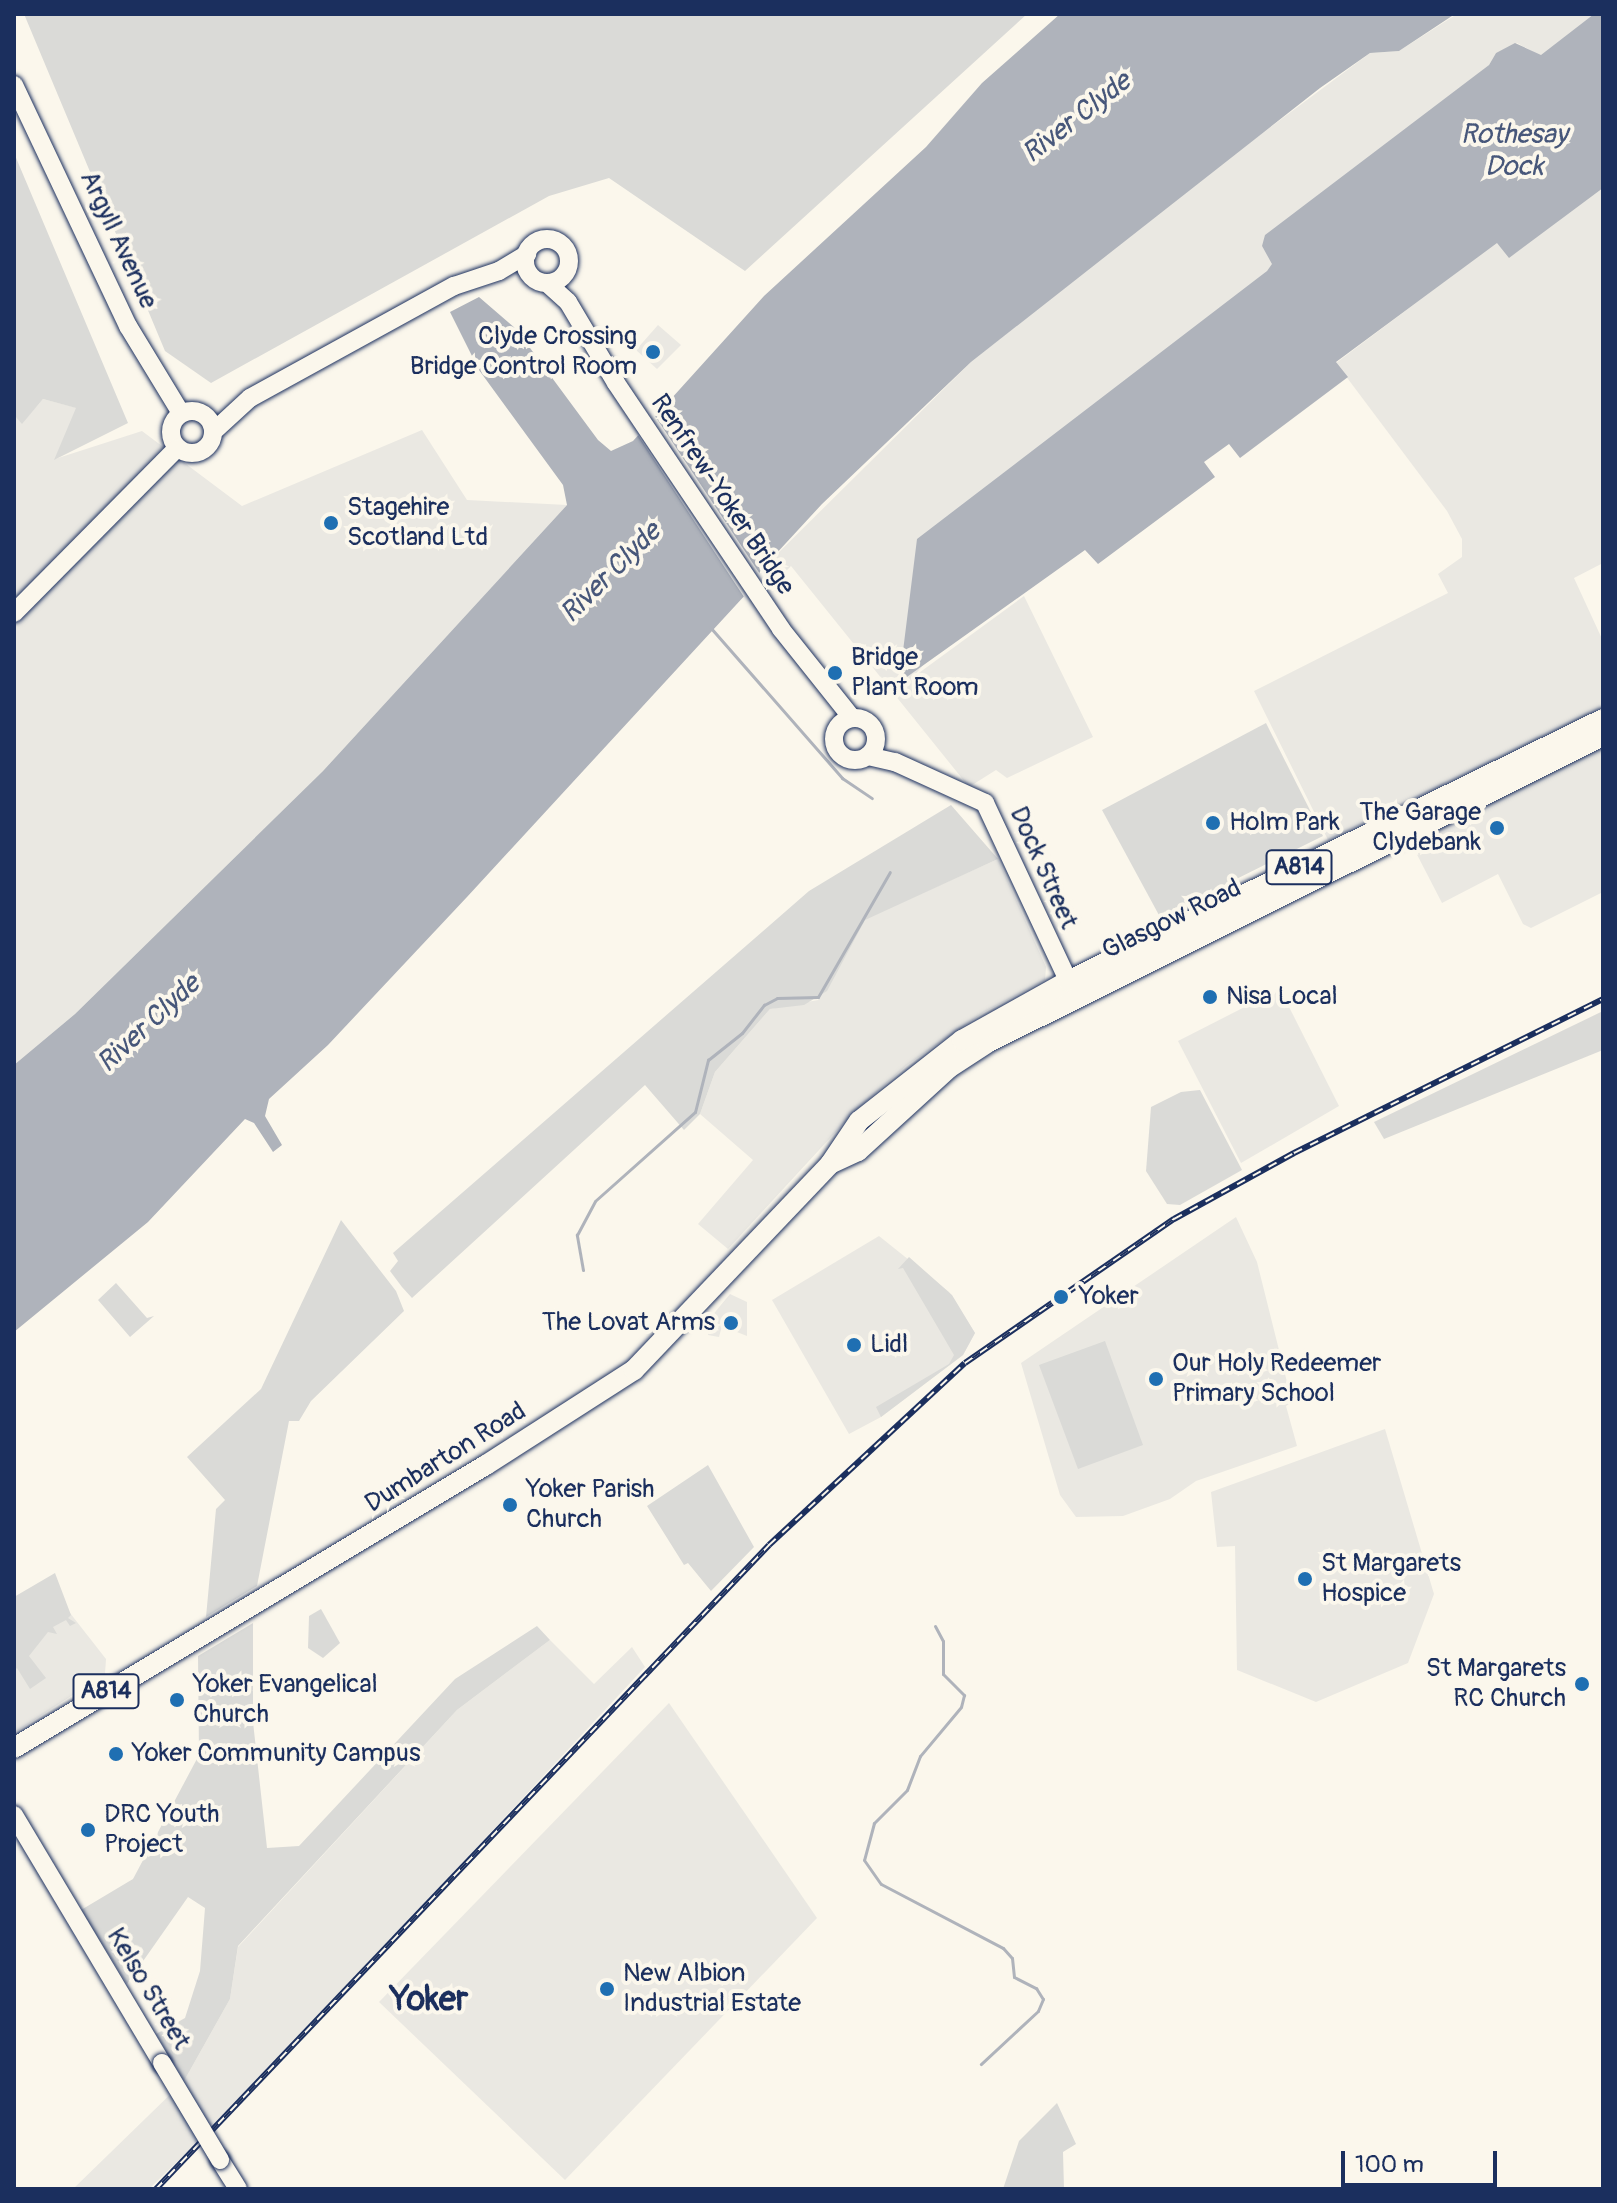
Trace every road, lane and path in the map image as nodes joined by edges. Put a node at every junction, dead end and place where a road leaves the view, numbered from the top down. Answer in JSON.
{"nodes":[{"id":1,"x":14,"y":85,"type":"edge"},
{"id":2,"x":527,"y":254,"type":"junction"},
{"id":3,"x":499,"y":271,"type":"junction"},
{"id":4,"x":547,"y":278,"type":"junction"},
{"id":5,"x":234,"y":408,"type":"junction"},
{"id":6,"x":181,"y":413,"type":"junction"},
{"id":7,"x":203,"y":414,"type":"junction"},
{"id":8,"x":213,"y":432,"type":"junction"},
{"id":9,"x":177,"y":448,"type":"junction"},
{"id":10,"x":14,"y":613,"type":"edge"},
{"id":11,"x":1603,"y":719,"type":"edge"},
{"id":12,"x":845,"y":722,"type":"junction"},
{"id":13,"x":1603,"y":736,"type":"edge"},
{"id":14,"x":872,"y":748,"type":"junction"},
{"id":15,"x":1072,"y":989,"type":"junction"},
{"id":16,"x":843,"y":1138,"type":"joint"},
{"id":17,"x":830,"y":1164,"type":"junction"},
{"id":18,"x":14,"y":1748,"type":"edge"},
{"id":19,"x":14,"y":1815,"type":"edge"},
{"id":20,"x":238,"y":2189,"type":"edge"}],
"edges":[{"from":1,"to":6,"type":"street","name":"Argyll Avenue"},
{"from":2,"to":3,"type":"street"},
{"from":2,"to":4,"type":"street"},
{"from":2,"to":4,"type":"street"},
{"from":3,"to":4,"type":"street"},
{"from":3,"to":5,"type":"street"},
{"from":4,"to":12,"type":"street","name":"Renfrew-Yoker Bridge"},
{"from":5,"to":7,"type":"street"},
{"from":5,"to":8,"type":"street"},
{"from":6,"to":7,"type":"street"},
{"from":6,"to":9,"type":"street"},
{"from":7,"to":8,"type":"street"},
{"from":8,"to":9,"type":"street"},
{"from":9,"to":10,"type":"street"},
{"from":11,"to":15,"type":"main road","name":"Glasgow Road","number":"A814"},
{"from":12,"to":14,"type":"street"},
{"from":12,"to":14,"type":"street"},
{"from":13,"to":15,"type":"main road","name":"Glasgow Road","number":"A814"},
{"from":14,"to":15,"type":"street","name":"Dock Street"},
{"from":15,"to":16,"type":"main road","name":"Glasgow Road","number":"A814"},
{"from":15,"to":17,"type":"main road","name":"Glasgow Road","number":"A814"},
{"from":16,"to":17,"type":"main road","name":"Dumbarton Road","number":"A814"},
{"from":17,"to":18,"type":"main road","name":"Dumbarton Road","number":"A814"},
{"from":19,"to":20,"type":"street","name":"Kelso Street","bridge":true}]}
